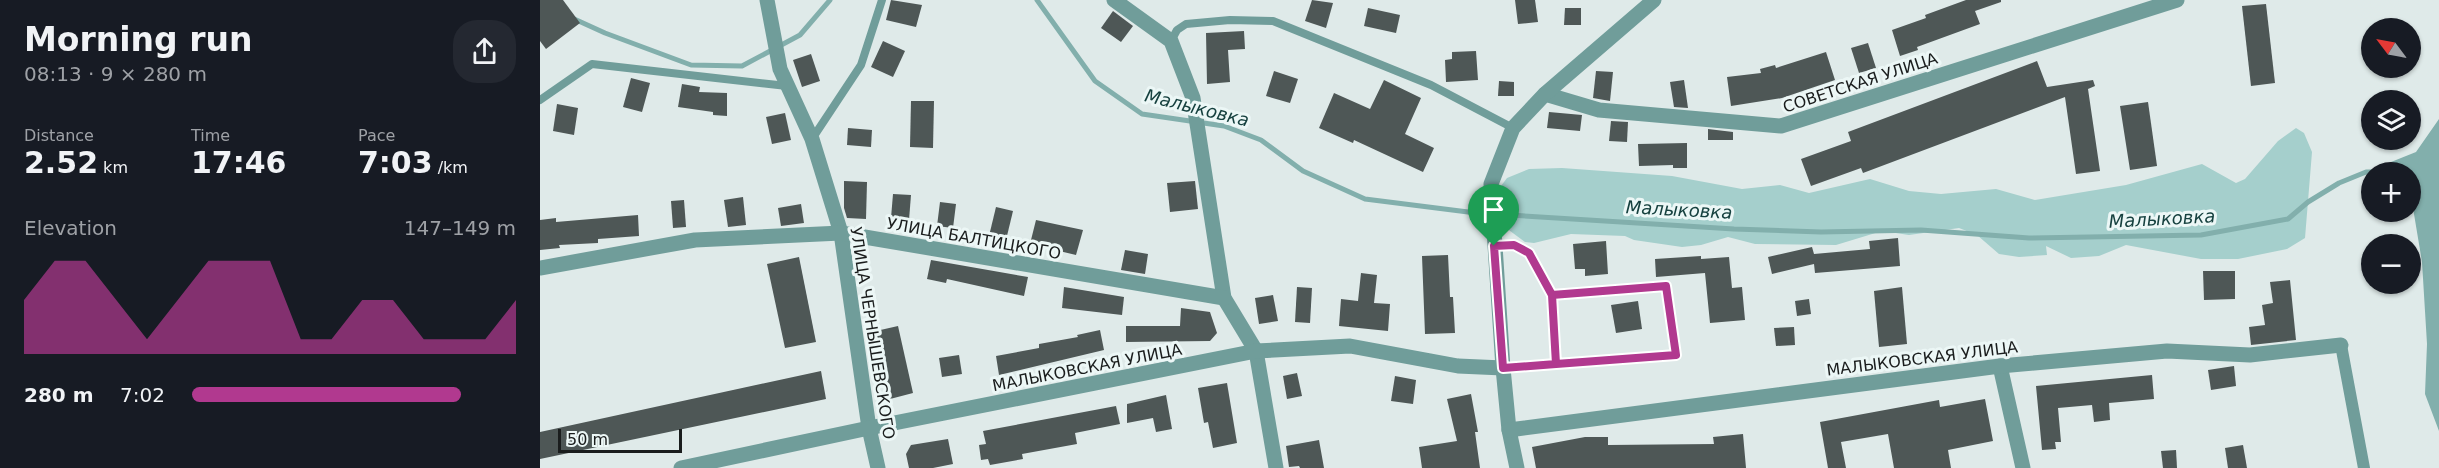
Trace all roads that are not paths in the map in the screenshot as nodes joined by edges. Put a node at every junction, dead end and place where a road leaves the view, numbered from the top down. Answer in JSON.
{"nodes":[{"id":1,"x":767,"y":0,"type":"edge"},
{"id":2,"x":882,"y":0,"type":"edge"},
{"id":3,"x":1114,"y":0,"type":"edge"},
{"id":4,"x":1654,"y":0,"type":"edge"},
{"id":5,"x":2176,"y":0,"type":"edge"},
{"id":6,"x":1171,"y":41,"type":"junction"},
{"id":7,"x":788,"y":86,"type":"junction"},
{"id":8,"x":1545,"y":94,"type":"junction"},
{"id":9,"x":540,"y":100,"type":"edge"},
{"id":10,"x":1513,"y":128,"type":"junction"},
{"id":11,"x":812,"y":139,"type":"junction"},
{"id":12,"x":841,"y":234,"type":"junction"},
{"id":13,"x":1494,"y":246,"type":"junction"},
{"id":14,"x":540,"y":268,"type":"edge"},
{"id":15,"x":1552,"y":295,"type":"junction"},
{"id":16,"x":1224,"y":298,"type":"junction"},
{"id":17,"x":2341,"y":345,"type":"joint"},
{"id":18,"x":1256,"y":351,"type":"junction"},
{"id":19,"x":1556,"y":364,"type":"junction"},
{"id":20,"x":2000,"y":366,"type":"junction"},
{"id":21,"x":1503,"y":368,"type":"junction"},
{"id":22,"x":869,"y":428,"type":"junction"},
{"id":23,"x":1509,"y":430,"type":"junction"},
{"id":24,"x":681,"y":468,"type":"edge"},
{"id":25,"x":878,"y":468,"type":"edge"},
{"id":26,"x":1276,"y":468,"type":"edge"},
{"id":27,"x":1517,"y":468,"type":"edge"},
{"id":28,"x":2023,"y":468,"type":"edge"},
{"id":29,"x":2364,"y":468,"type":"edge"}],
"edges":[{"from":1,"to":7,"type":"street","name":"УЛИЦА ЧЕРНЫШЕВСКОГО"},
{"from":2,"to":11,"type":"lane"},
{"from":3,"to":6,"type":"street"},
{"from":4,"to":8,"type":"street"},
{"from":5,"to":8,"type":"street","name":"СОВЕТСКАЯ УЛИЦА"},
{"from":6,"to":10,"type":"lane"},
{"from":6,"to":16,"type":"street"},
{"from":7,"to":9,"type":"lane"},
{"from":7,"to":11,"type":"street","name":"УЛИЦА ЧЕРНЫШЕВСКОГО"},
{"from":8,"to":10,"type":"street"},
{"from":10,"to":13,"type":"street"},
{"from":11,"to":12,"type":"street","name":"УЛИЦА ЧЕРНЫШЕВСКОГО"},
{"from":12,"to":14,"type":"street","name":"УЛИЦА БАЛТИЦКОГО"},
{"from":12,"to":16,"type":"street","name":"УЛИЦА БАЛТИЦКОГО"},
{"from":12,"to":22,"type":"street","name":"УЛИЦА ЧЕРНЫШЕВСКОГО"},
{"from":13,"to":15,"type":"lane"},
{"from":13,"to":21,"type":"street"},
{"from":15,"to":19,"type":"lane"},
{"from":15,"to":19,"type":"lane"},
{"from":16,"to":18,"type":"street"},
{"from":17,"to":20,"type":"street","name":"МАЛЫКОВСКАЯ УЛИЦА"},
{"from":17,"to":29,"type":"street"},
{"from":18,"to":21,"type":"street","name":"МАЛЫКОВСКАЯ УЛИЦА"},
{"from":18,"to":22,"type":"street","name":"МАЛЫКОВСКАЯ УЛИЦА"},
{"from":18,"to":26,"type":"street"},
{"from":19,"to":21,"type":"lane"},
{"from":20,"to":23,"type":"street","name":"МАЛЫКОВСКАЯ УЛИЦА"},
{"from":20,"to":28,"type":"street"},
{"from":21,"to":23,"type":"street"},
{"from":22,"to":24,"type":"street","name":"МАЛЫКОВСКАЯ УЛИЦА"},
{"from":22,"to":25,"type":"street","name":"УЛИЦА ЧЕРНЫШЕВСКОГО"},
{"from":23,"to":27,"type":"street"}]}
